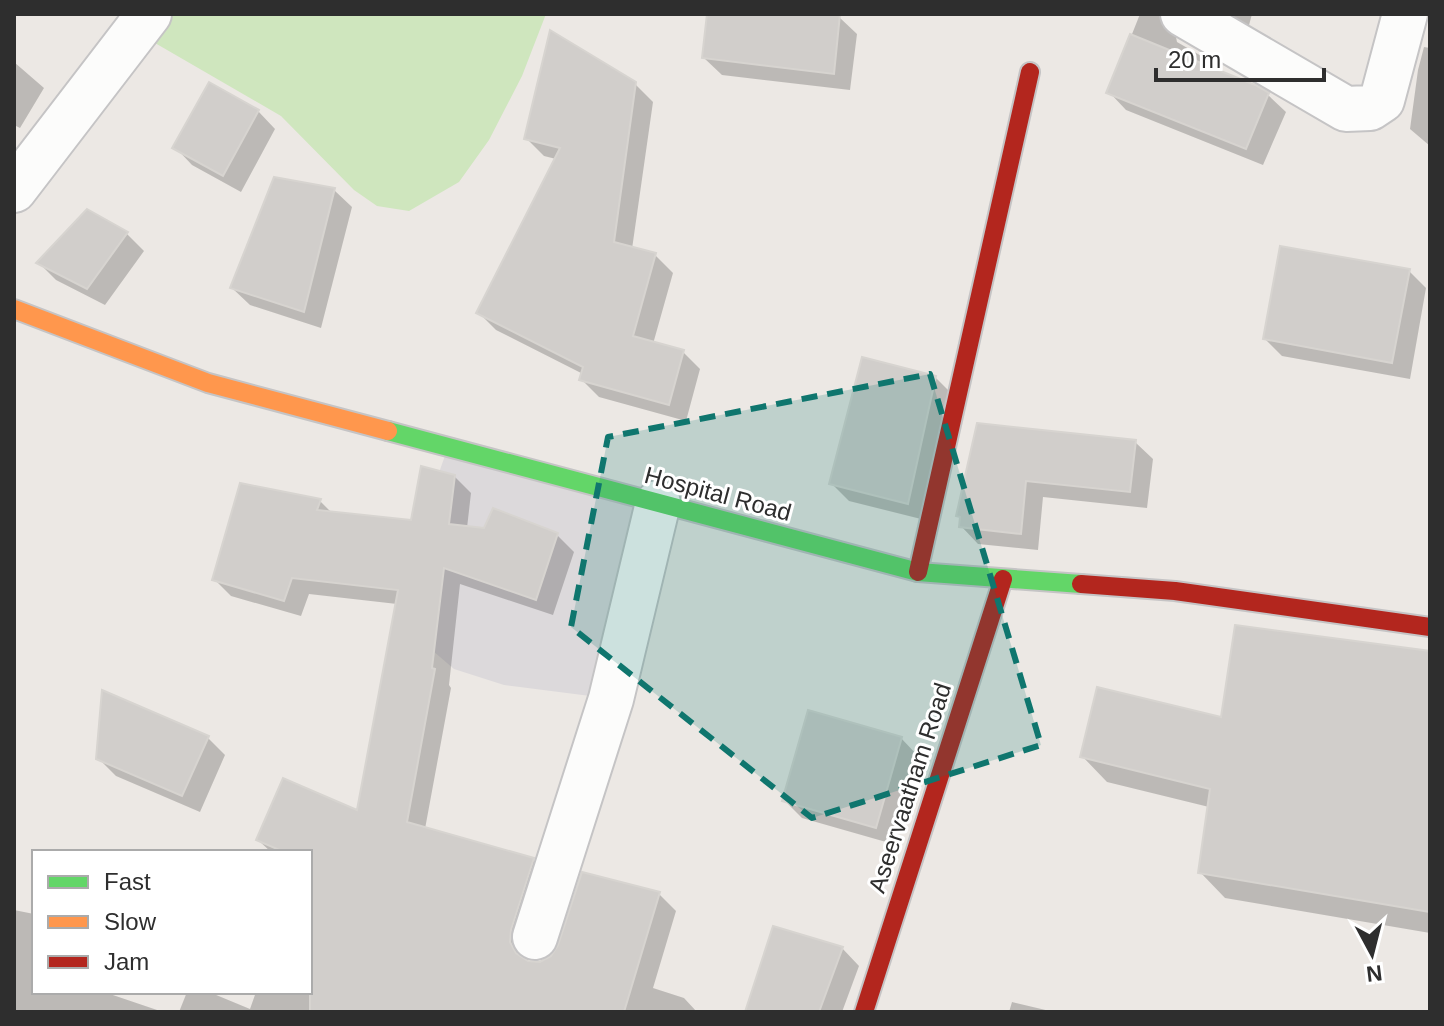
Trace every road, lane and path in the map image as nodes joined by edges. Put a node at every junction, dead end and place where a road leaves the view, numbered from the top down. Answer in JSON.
{"nodes":[{"id":1,"x":149,"y":14,"type":"edge"},
{"id":2,"x":1183,"y":14,"type":"edge"},
{"id":3,"x":1405,"y":14,"type":"edge"},
{"id":4,"x":1030,"y":72,"type":"dead end"},
{"id":5,"x":14,"y":190,"type":"edge"},
{"id":6,"x":14,"y":309,"type":"edge"},
{"id":7,"x":658,"y":503,"type":"junction"},
{"id":8,"x":918,"y":572,"type":"junction"},
{"id":9,"x":1003,"y":579,"type":"junction"},
{"id":10,"x":1430,"y":627,"type":"edge"},
{"id":11,"x":535,"y":937,"type":"dead end"},
{"id":12,"x":864,"y":1012,"type":"edge"}],
"edges":[{"from":1,"to":5,"type":"street"},
{"from":2,"to":3,"type":"street"},
{"from":4,"to":8,"type":"street"},
{"from":6,"to":7,"type":"street","name":"Hospital Road"},
{"from":7,"to":8,"type":"street","name":"Hospital Road"},
{"from":7,"to":11,"type":"street"},
{"from":8,"to":9,"type":"street","name":"Hospital Road"},
{"from":9,"to":10,"type":"street","name":"Hospital Road"},
{"from":9,"to":12,"type":"street","name":"Aseervaatham Road"}]}
